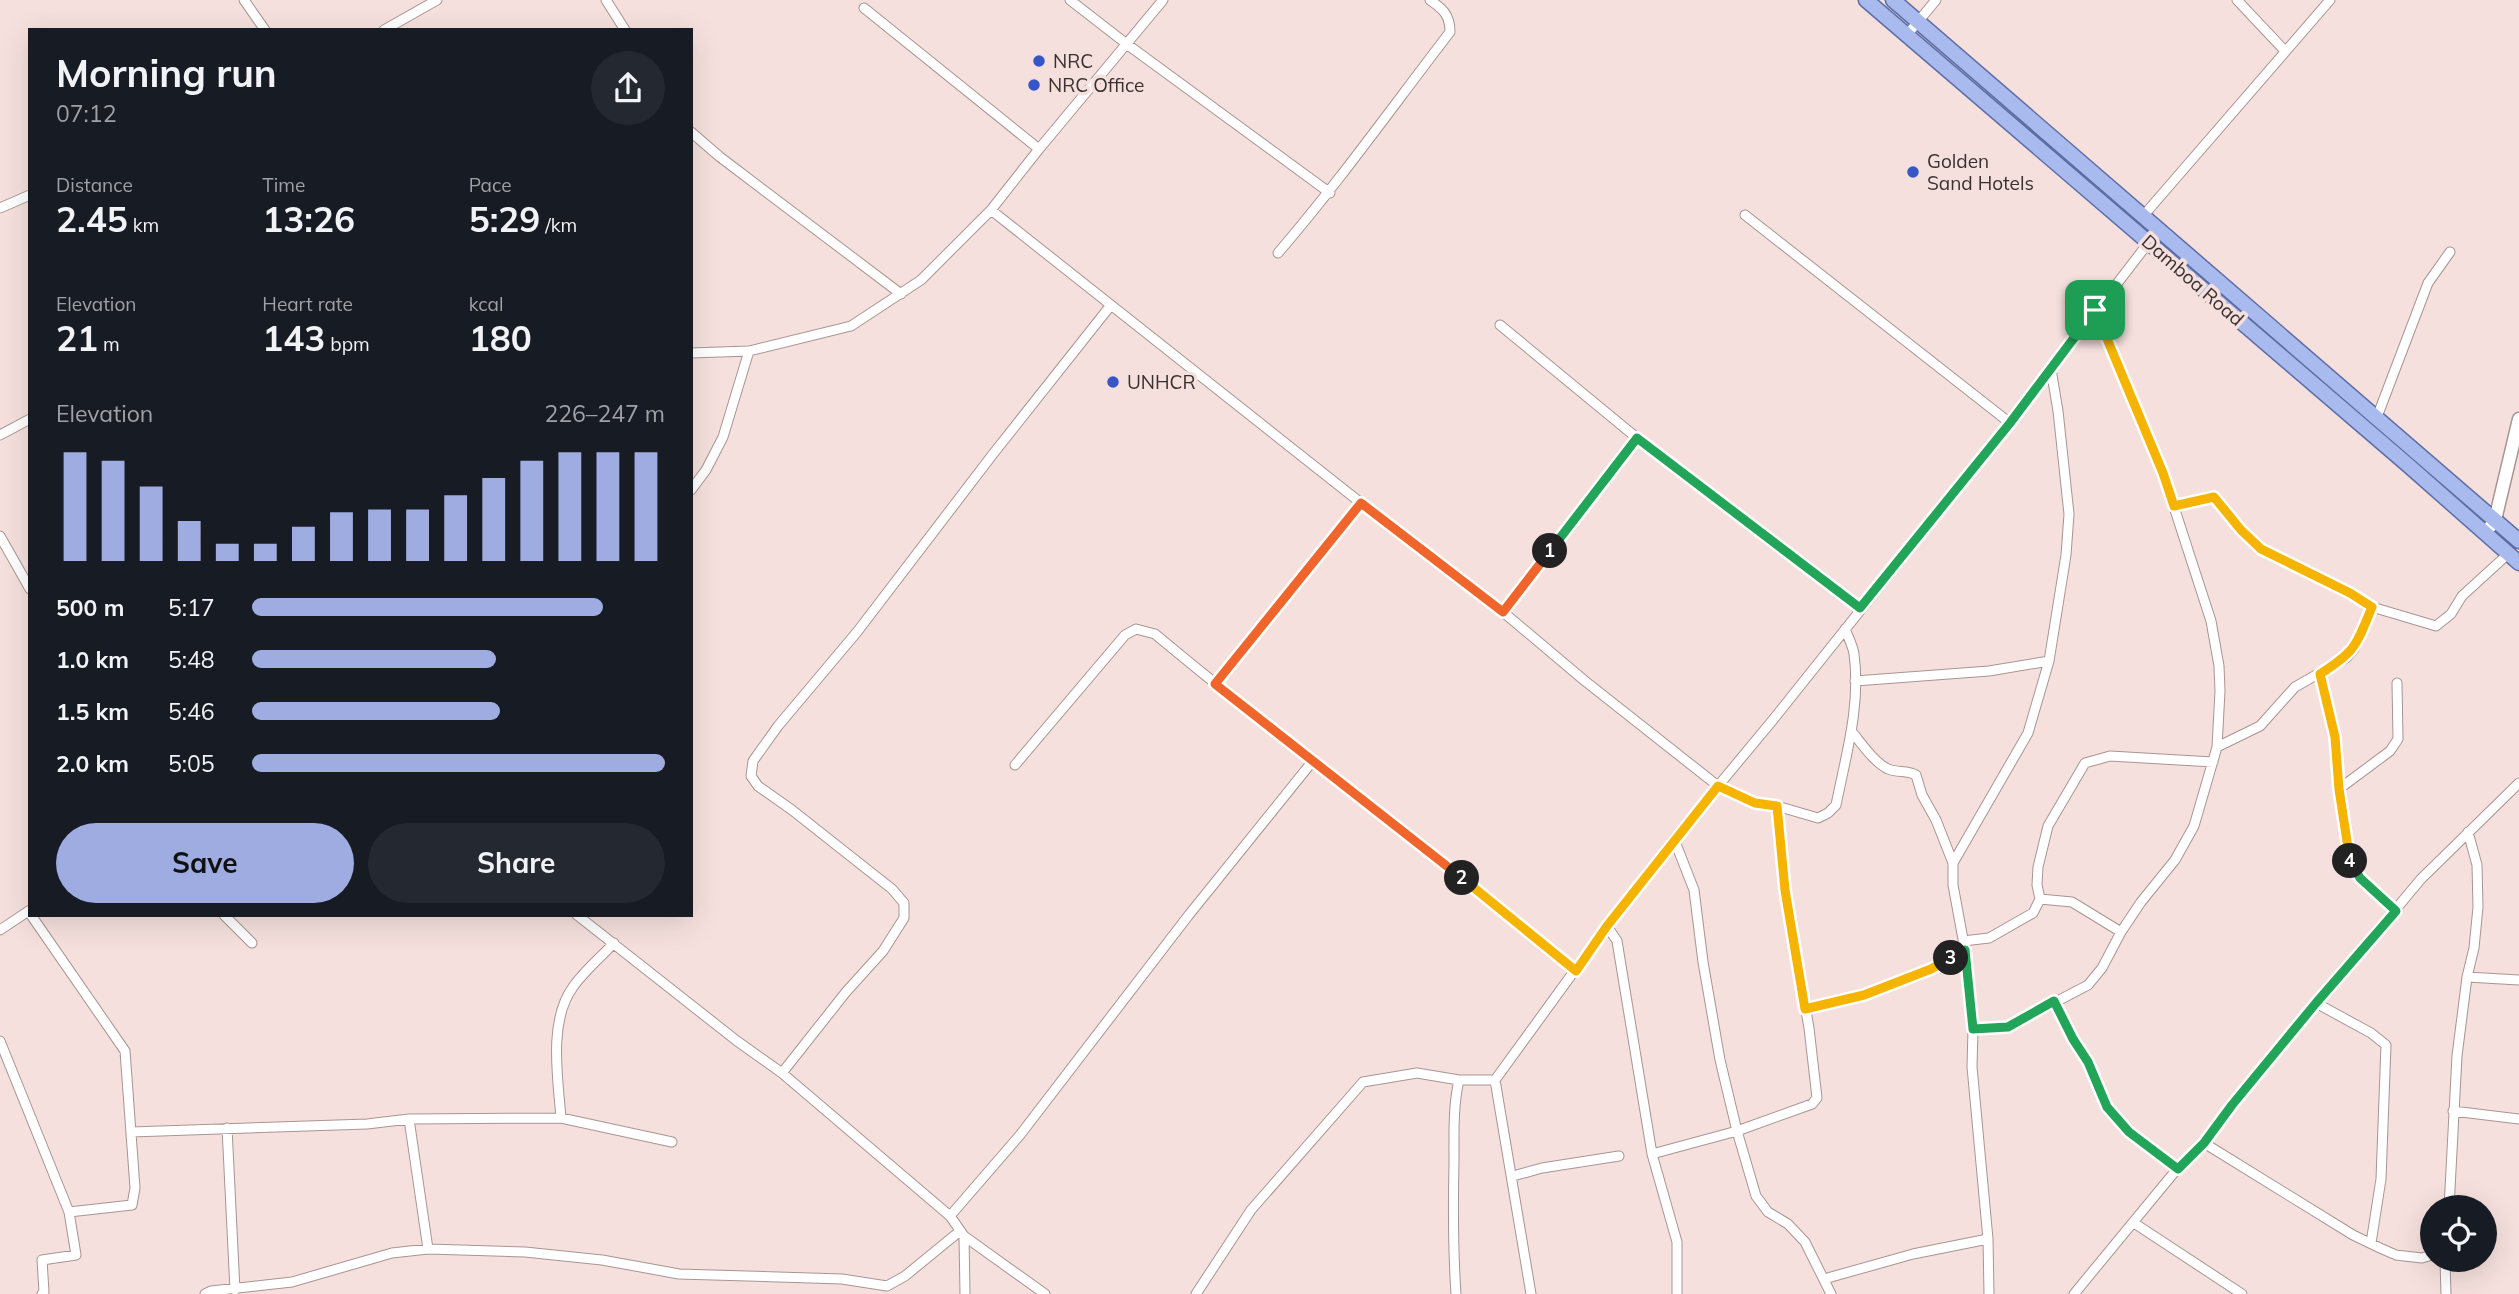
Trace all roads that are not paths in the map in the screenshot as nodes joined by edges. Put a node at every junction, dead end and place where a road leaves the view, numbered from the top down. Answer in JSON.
{"nodes":[{"id":1,"x":244,"y":0,"type":"edge"},
{"id":2,"x":437,"y":0,"type":"edge"},
{"id":3,"x":606,"y":0,"type":"edge"},
{"id":4,"x":1070,"y":0,"type":"edge"},
{"id":5,"x":1163,"y":0,"type":"edge"},
{"id":6,"x":1430,"y":0,"type":"edge"},
{"id":7,"x":1866,"y":0,"type":"edge"},
{"id":8,"x":1893,"y":0,"type":"edge"},
{"id":9,"x":1936,"y":0,"type":"edge"},
{"id":10,"x":2237,"y":0,"type":"edge"},
{"id":11,"x":2330,"y":0,"type":"edge"},
{"id":12,"x":864,"y":8,"type":"dead end"},
{"id":13,"x":1917,"y":21,"type":"junction"},
{"id":14,"x":264,"y":28,"type":"edge"},
{"id":15,"x":388,"y":28,"type":"edge"},
{"id":16,"x":624,"y":28,"type":"edge"},
{"id":17,"x":1906,"y":36,"type":"junction"},
{"id":18,"x":1128,"y":45,"type":"junction"},
{"id":19,"x":2286,"y":51,"type":"junction"},
{"id":20,"x":693,"y":134,"type":"edge"},
{"id":21,"x":1039,"y":149,"type":"junction"},
{"id":22,"x":1330,"y":193,"type":"junction"},
{"id":23,"x":28,"y":196,"type":"edge"},
{"id":24,"x":0,"y":208,"type":"edge"},
{"id":25,"x":991,"y":210,"type":"junction"},
{"id":26,"x":1745,"y":215,"type":"dead end"},
{"id":27,"x":2144,"y":215,"type":"junction"},
{"id":28,"x":2149,"y":242,"type":"junction"},
{"id":29,"x":2450,"y":252,"type":"dead end"},
{"id":30,"x":1279,"y":253,"type":"dead end"},
{"id":31,"x":901,"y":294,"type":"junction"},
{"id":32,"x":1111,"y":305,"type":"junction"},
{"id":33,"x":2095,"y":310,"type":"junction"},
{"id":34,"x":1500,"y":324,"type":"dead end"},
{"id":35,"x":749,"y":351,"type":"junction"},
{"id":36,"x":693,"y":353,"type":"edge"},
{"id":37,"x":2051,"y":369,"type":"junction"},
{"id":38,"x":2377,"y":417,"type":"junction"},
{"id":39,"x":2519,"y":419,"type":"edge"},
{"id":40,"x":28,"y":420,"type":"edge"},
{"id":41,"x":2010,"y":423,"type":"junction"},
{"id":42,"x":0,"y":435,"type":"edge"},
{"id":43,"x":1637,"y":438,"type":"junction"},
{"id":44,"x":693,"y":486,"type":"edge"},
{"id":45,"x":1361,"y":503,"type":"junction"},
{"id":46,"x":2174,"y":506,"type":"junction"},
{"id":47,"x":2495,"y":520,"type":"junction"},
{"id":48,"x":2485,"y":533,"type":"junction"},
{"id":49,"x":0,"y":536,"type":"edge"},
{"id":50,"x":2519,"y":541,"type":"edge"},
{"id":51,"x":2514,"y":559,"type":"edge"},
{"id":52,"x":26,"y":574,"type":"edge"},
{"id":53,"x":2372,"y":607,"type":"junction"},
{"id":54,"x":1860,"y":608,"type":"junction"},
{"id":55,"x":1503,"y":612,"type":"junction"},
{"id":56,"x":1845,"y":629,"type":"junction"},
{"id":57,"x":2049,"y":662,"type":"junction"},
{"id":58,"x":2320,"y":674,"type":"junction"},
{"id":59,"x":1855,"y":681,"type":"junction"},
{"id":60,"x":2397,"y":683,"type":"dead end"},
{"id":61,"x":1215,"y":684,"type":"junction"},
{"id":62,"x":1852,"y":732,"type":"junction"},
{"id":63,"x":2217,"y":747,"type":"junction"},
{"id":64,"x":1312,"y":762,"type":"junction"},
{"id":65,"x":2213,"y":762,"type":"junction"},
{"id":66,"x":1015,"y":765,"type":"dead end"},
{"id":67,"x":2519,"y":783,"type":"edge"},
{"id":68,"x":1718,"y":786,"type":"junction"},
{"id":69,"x":2339,"y":789,"type":"junction"},
{"id":70,"x":1777,"y":806,"type":"junction"},
{"id":71,"x":2468,"y":832,"type":"junction"},
{"id":72,"x":1674,"y":839,"type":"junction"},
{"id":73,"x":1954,"y":863,"type":"junction"},
{"id":74,"x":2040,"y":899,"type":"junction"},
{"id":75,"x":2396,"y":911,"type":"junction"},
{"id":76,"x":28,"y":913,"type":"edge"},
{"id":77,"x":33,"y":917,"type":"edge"},
{"id":78,"x":226,"y":917,"type":"edge"},
{"id":79,"x":580,"y":917,"type":"edge"},
{"id":80,"x":1607,"y":926,"type":"junction"},
{"id":81,"x":0,"y":930,"type":"edge"},
{"id":82,"x":2121,"y":932,"type":"junction"},
{"id":83,"x":252,"y":943,"type":"dead end"},
{"id":84,"x":614,"y":943,"type":"junction"},
{"id":85,"x":1964,"y":946,"type":"junction"},
{"id":86,"x":1576,"y":971,"type":"junction"},
{"id":87,"x":2467,"y":977,"type":"junction"},
{"id":88,"x":2519,"y":980,"type":"edge"},
{"id":89,"x":2054,"y":1001,"type":"junction"},
{"id":90,"x":2316,"y":1003,"type":"junction"},
{"id":91,"x":1805,"y":1009,"type":"junction"},
{"id":92,"x":1973,"y":1029,"type":"junction"},
{"id":93,"x":0,"y":1041,"type":"edge"},
{"id":94,"x":782,"y":1073,"type":"junction"},
{"id":95,"x":1459,"y":1080,"type":"junction"},
{"id":96,"x":1495,"y":1080,"type":"junction"},
{"id":97,"x":2453,"y":1111,"type":"junction"},
{"id":98,"x":561,"y":1118,"type":"junction"},
{"id":99,"x":409,"y":1119,"type":"junction"},
{"id":100,"x":2519,"y":1119,"type":"edge"},
{"id":101,"x":227,"y":1128,"type":"junction"},
{"id":102,"x":1737,"y":1131,"type":"junction"},
{"id":103,"x":131,"y":1132,"type":"junction"},
{"id":104,"x":672,"y":1142,"type":"dead end"},
{"id":105,"x":2204,"y":1143,"type":"junction"},
{"id":106,"x":1652,"y":1154,"type":"junction"},
{"id":107,"x":1619,"y":1156,"type":"dead end"},
{"id":108,"x":2178,"y":1169,"type":"junction"},
{"id":109,"x":1513,"y":1176,"type":"junction"},
{"id":110,"x":2450,"y":1195,"type":"edge"},
{"id":111,"x":69,"y":1212,"type":"junction"},
{"id":112,"x":950,"y":1216,"type":"junction"},
{"id":113,"x":2134,"y":1223,"type":"junction"},
{"id":114,"x":962,"y":1234,"type":"junction"},
{"id":115,"x":1988,"y":1239,"type":"junction"},
{"id":116,"x":2371,"y":1243,"type":"junction"},
{"id":117,"x":428,"y":1249,"type":"junction"},
{"id":118,"x":2420,"y":1258,"type":"edge"},
{"id":119,"x":2445,"y":1272,"type":"edge"},
{"id":120,"x":1824,"y":1279,"type":"junction"},
{"id":121,"x":235,"y":1290,"type":"junction"},
{"id":122,"x":2076,"y":1293,"type":"edge"},
{"id":123,"x":42,"y":1294,"type":"edge"},
{"id":124,"x":205,"y":1294,"type":"edge"},
{"id":125,"x":965,"y":1294,"type":"edge"},
{"id":126,"x":1045,"y":1294,"type":"edge"},
{"id":127,"x":1196,"y":1294,"type":"edge"},
{"id":128,"x":1456,"y":1294,"type":"edge"},
{"id":129,"x":1531,"y":1294,"type":"edge"},
{"id":130,"x":1677,"y":1294,"type":"edge"},
{"id":131,"x":1831,"y":1294,"type":"edge"},
{"id":132,"x":1989,"y":1294,"type":"edge"},
{"id":133,"x":2242,"y":1294,"type":"edge"},
{"id":134,"x":2446,"y":1294,"type":"edge"}],
"edges":[{"from":1,"to":14,"type":"street"},
{"from":2,"to":15,"type":"street"},
{"from":3,"to":16,"type":"street"},
{"from":4,"to":18,"type":"street"},
{"from":5,"to":18,"type":"street"},
{"from":6,"to":22,"type":"street"},
{"from":7,"to":17,"type":"main road","name":"Damboa Road"},
{"from":8,"to":13,"type":"main road","name":"Damboa Road"},
{"from":9,"to":13,"type":"street"},
{"from":10,"to":19,"type":"street"},
{"from":11,"to":19,"type":"street"},
{"from":12,"to":21,"type":"street"},
{"from":13,"to":17,"type":"street"},
{"from":13,"to":27,"type":"main road","name":"Damboa Road"},
{"from":17,"to":28,"type":"main road","name":"Damboa Road"},
{"from":18,"to":21,"type":"street"},
{"from":18,"to":22,"type":"street"},
{"from":19,"to":27,"type":"street"},
{"from":20,"to":31,"type":"street"},
{"from":21,"to":25,"type":"street"},
{"from":22,"to":30,"type":"street"},
{"from":23,"to":24,"type":"street"},
{"from":25,"to":31,"type":"street"},
{"from":25,"to":32,"type":"street"},
{"from":26,"to":41,"type":"street"},
{"from":27,"to":38,"type":"main road","name":"Damboa Road"},
{"from":28,"to":33,"type":"street"},
{"from":28,"to":48,"type":"main road","name":"Damboa Road"},
{"from":29,"to":38,"type":"street"},
{"from":31,"to":35,"type":"street"},
{"from":32,"to":45,"type":"street"},
{"from":32,"to":94,"type":"street"},
{"from":33,"to":37,"type":"street"},
{"from":33,"to":46,"type":"street"},
{"from":34,"to":43,"type":"street"},
{"from":35,"to":36,"type":"street"},
{"from":35,"to":44,"type":"street"},
{"from":37,"to":41,"type":"street"},
{"from":37,"to":57,"type":"street"},
{"from":38,"to":47,"type":"main road","name":"Damboa Road"},
{"from":39,"to":47,"type":"street"},
{"from":40,"to":42,"type":"street"},
{"from":41,"to":54,"type":"street"},
{"from":43,"to":54,"type":"street"},
{"from":43,"to":55,"type":"street"},
{"from":45,"to":55,"type":"street"},
{"from":45,"to":61,"type":"street"},
{"from":46,"to":53,"type":"street"},
{"from":46,"to":63,"type":"street"},
{"from":47,"to":48,"type":"street"},
{"from":47,"to":50,"type":"main road","name":"Damboa Road"},
{"from":48,"to":51,"type":"main road","name":"Damboa Road"},
{"from":49,"to":52,"type":"street"},
{"from":51,"to":53,"type":"street"},
{"from":53,"to":58,"type":"street"},
{"from":54,"to":56,"type":"street"},
{"from":55,"to":68,"type":"street"},
{"from":56,"to":59,"type":"street"},
{"from":56,"to":68,"type":"street"},
{"from":57,"to":59,"type":"street"},
{"from":57,"to":73,"type":"street"},
{"from":58,"to":63,"type":"street"},
{"from":58,"to":69,"type":"street"},
{"from":59,"to":62,"type":"street"},
{"from":60,"to":69,"type":"street"},
{"from":61,"to":64,"type":"street"},
{"from":61,"to":66,"type":"street"},
{"from":62,"to":70,"type":"street"},
{"from":62,"to":73,"type":"street"},
{"from":63,"to":65,"type":"street"},
{"from":64,"to":86,"type":"street"},
{"from":64,"to":112,"type":"street"},
{"from":65,"to":74,"type":"street"},
{"from":65,"to":82,"type":"street"},
{"from":67,"to":71,"type":"street"},
{"from":68,"to":70,"type":"street"},
{"from":68,"to":72,"type":"street"},
{"from":69,"to":75,"type":"street"},
{"from":70,"to":91,"type":"street"},
{"from":71,"to":75,"type":"street"},
{"from":71,"to":87,"type":"street"},
{"from":72,"to":80,"type":"street"},
{"from":72,"to":102,"type":"street"},
{"from":73,"to":85,"type":"street"},
{"from":74,"to":82,"type":"street"},
{"from":74,"to":85,"type":"street"},
{"from":75,"to":90,"type":"street"},
{"from":76,"to":81,"type":"street"},
{"from":77,"to":103,"type":"street"},
{"from":78,"to":83,"type":"street"},
{"from":79,"to":84,"type":"street"},
{"from":80,"to":86,"type":"street"},
{"from":80,"to":106,"type":"street"},
{"from":82,"to":89,"type":"street"},
{"from":84,"to":94,"type":"street"},
{"from":84,"to":98,"type":"street"},
{"from":85,"to":91,"type":"street"},
{"from":85,"to":92,"type":"street"},
{"from":86,"to":96,"type":"street"},
{"from":87,"to":88,"type":"street"},
{"from":87,"to":97,"type":"street"},
{"from":89,"to":92,"type":"street"},
{"from":89,"to":108,"type":"street"},
{"from":90,"to":105,"type":"street"},
{"from":90,"to":116,"type":"street"},
{"from":91,"to":102,"type":"street"},
{"from":92,"to":115,"type":"street"},
{"from":93,"to":111,"type":"street"},
{"from":94,"to":112,"type":"street"},
{"from":95,"to":96,"type":"street"},
{"from":95,"to":127,"type":"street"},
{"from":95,"to":128,"type":"street"},
{"from":96,"to":109,"type":"street"},
{"from":97,"to":100,"type":"street"},
{"from":97,"to":110,"type":"street"},
{"from":98,"to":99,"type":"street"},
{"from":98,"to":104,"type":"street"},
{"from":99,"to":101,"type":"street"},
{"from":99,"to":117,"type":"street"},
{"from":101,"to":103,"type":"street"},
{"from":101,"to":121,"type":"street"},
{"from":102,"to":106,"type":"street"},
{"from":102,"to":120,"type":"street"},
{"from":103,"to":111,"type":"street"},
{"from":105,"to":108,"type":"street"},
{"from":105,"to":116,"type":"street"},
{"from":106,"to":130,"type":"street"},
{"from":107,"to":109,"type":"street"},
{"from":108,"to":113,"type":"street"},
{"from":109,"to":129,"type":"street"},
{"from":111,"to":123,"type":"street"},
{"from":112,"to":114,"type":"street"},
{"from":113,"to":122,"type":"street"},
{"from":113,"to":133,"type":"street"},
{"from":114,"to":117,"type":"street"},
{"from":114,"to":125,"type":"street"},
{"from":114,"to":126,"type":"street"},
{"from":115,"to":120,"type":"street"},
{"from":115,"to":132,"type":"street"},
{"from":116,"to":118,"type":"street"},
{"from":117,"to":121,"type":"street"},
{"from":119,"to":134,"type":"street"},
{"from":120,"to":131,"type":"street"},
{"from":121,"to":124,"type":"street"}]}
